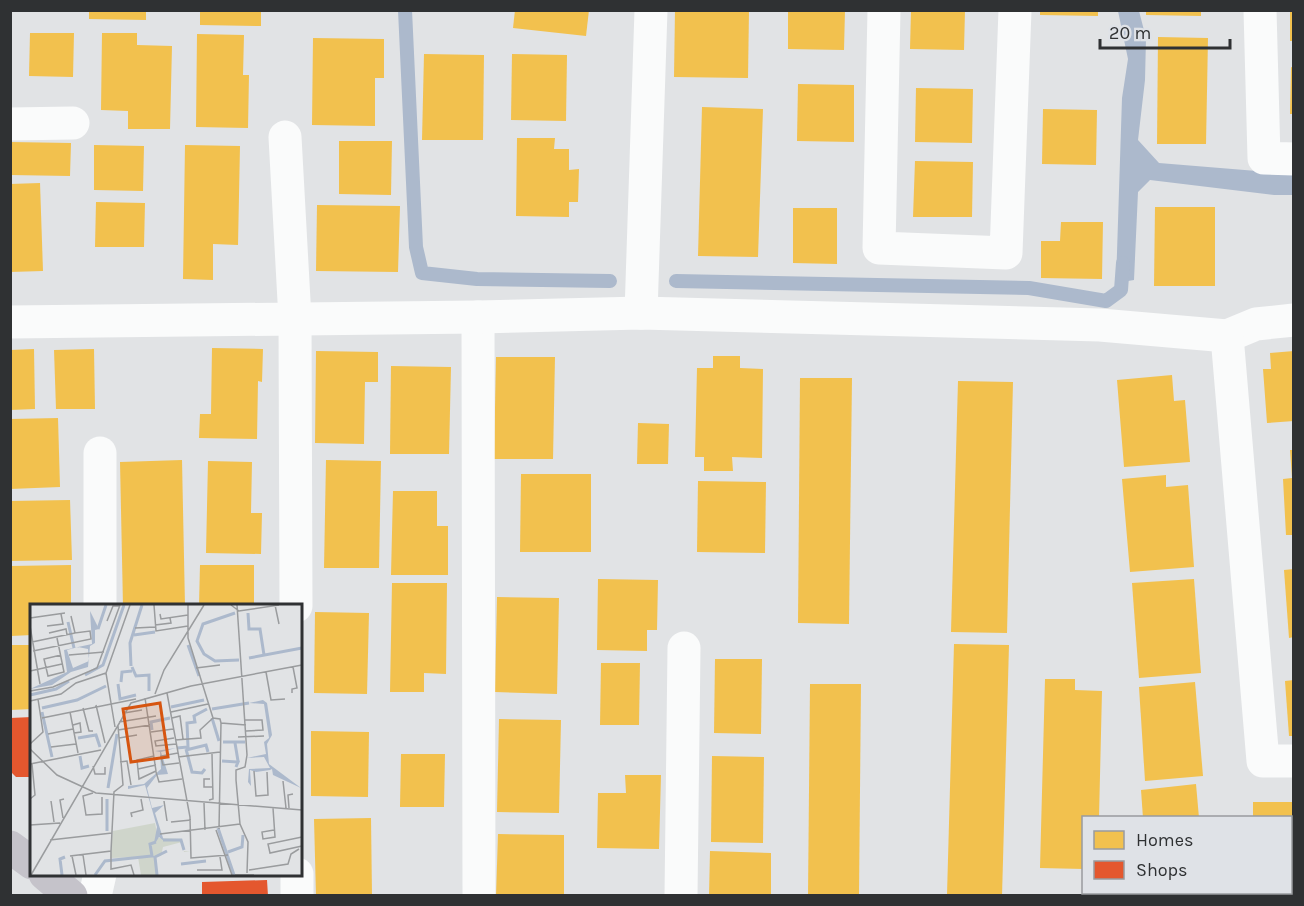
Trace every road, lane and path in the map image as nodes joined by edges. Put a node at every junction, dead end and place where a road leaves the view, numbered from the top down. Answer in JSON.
{"nodes":[{"id":1,"x":651,"y":10,"type":"edge"},
{"id":2,"x":884,"y":10,"type":"edge"},
{"id":3,"x":1015,"y":10,"type":"edge"},
{"id":4,"x":1260,"y":10,"type":"edge"},
{"id":5,"x":74,"y":123,"type":"dead end"},
{"id":6,"x":10,"y":124,"type":"edge"},
{"id":7,"x":285,"y":137,"type":"dead end"},
{"id":8,"x":1293,"y":159,"type":"edge"},
{"id":9,"x":641,"y":313,"type":"junction"},
{"id":10,"x":478,"y":317,"type":"junction"},
{"id":11,"x":295,"y":319,"type":"junction"},
{"id":12,"x":1293,"y":320,"type":"edge"},
{"id":13,"x":10,"y":322,"type":"edge"},
{"id":14,"x":1227,"y":336,"type":"junction"},
{"id":15,"x":100,"y":453,"type":"dead end"},
{"id":16,"x":100,"y":604,"type":"edge"},
{"id":17,"x":296,"y":604,"type":"edge"},
{"id":18,"x":684,"y":648,"type":"dead end"},
{"id":19,"x":1293,"y":761,"type":"edge"},
{"id":20,"x":10,"y":847,"type":"edge"},
{"id":21,"x":30,"y":862,"type":"edge"},
{"id":22,"x":47,"y":876,"type":"edge"},
{"id":23,"x":99,"y":876,"type":"edge"},
{"id":24,"x":297,"y":876,"type":"edge"},
{"id":25,"x":71,"y":896,"type":"edge"},
{"id":26,"x":95,"y":896,"type":"edge"},
{"id":27,"x":297,"y":896,"type":"edge"},
{"id":28,"x":479,"y":896,"type":"edge"},
{"id":29,"x":681,"y":896,"type":"edge"}],
"edges":[{"from":1,"to":9,"type":"street"},
{"from":2,"to":3,"type":"street"},
{"from":4,"to":8,"type":"street"},
{"from":5,"to":6,"type":"street"},
{"from":7,"to":11,"type":"street"},
{"from":9,"to":10,"type":"street"},
{"from":9,"to":14,"type":"street"},
{"from":10,"to":11,"type":"street"},
{"from":10,"to":28,"type":"street"},
{"from":11,"to":13,"type":"street"},
{"from":11,"to":17,"type":"street"},
{"from":12,"to":14,"type":"street"},
{"from":14,"to":19,"type":"street"},
{"from":15,"to":16,"type":"street"},
{"from":18,"to":29,"type":"street"},
{"from":20,"to":21,"type":"main road"},
{"from":22,"to":25,"type":"main road"},
{"from":23,"to":26,"type":"street"},
{"from":24,"to":27,"type":"street"}]}
